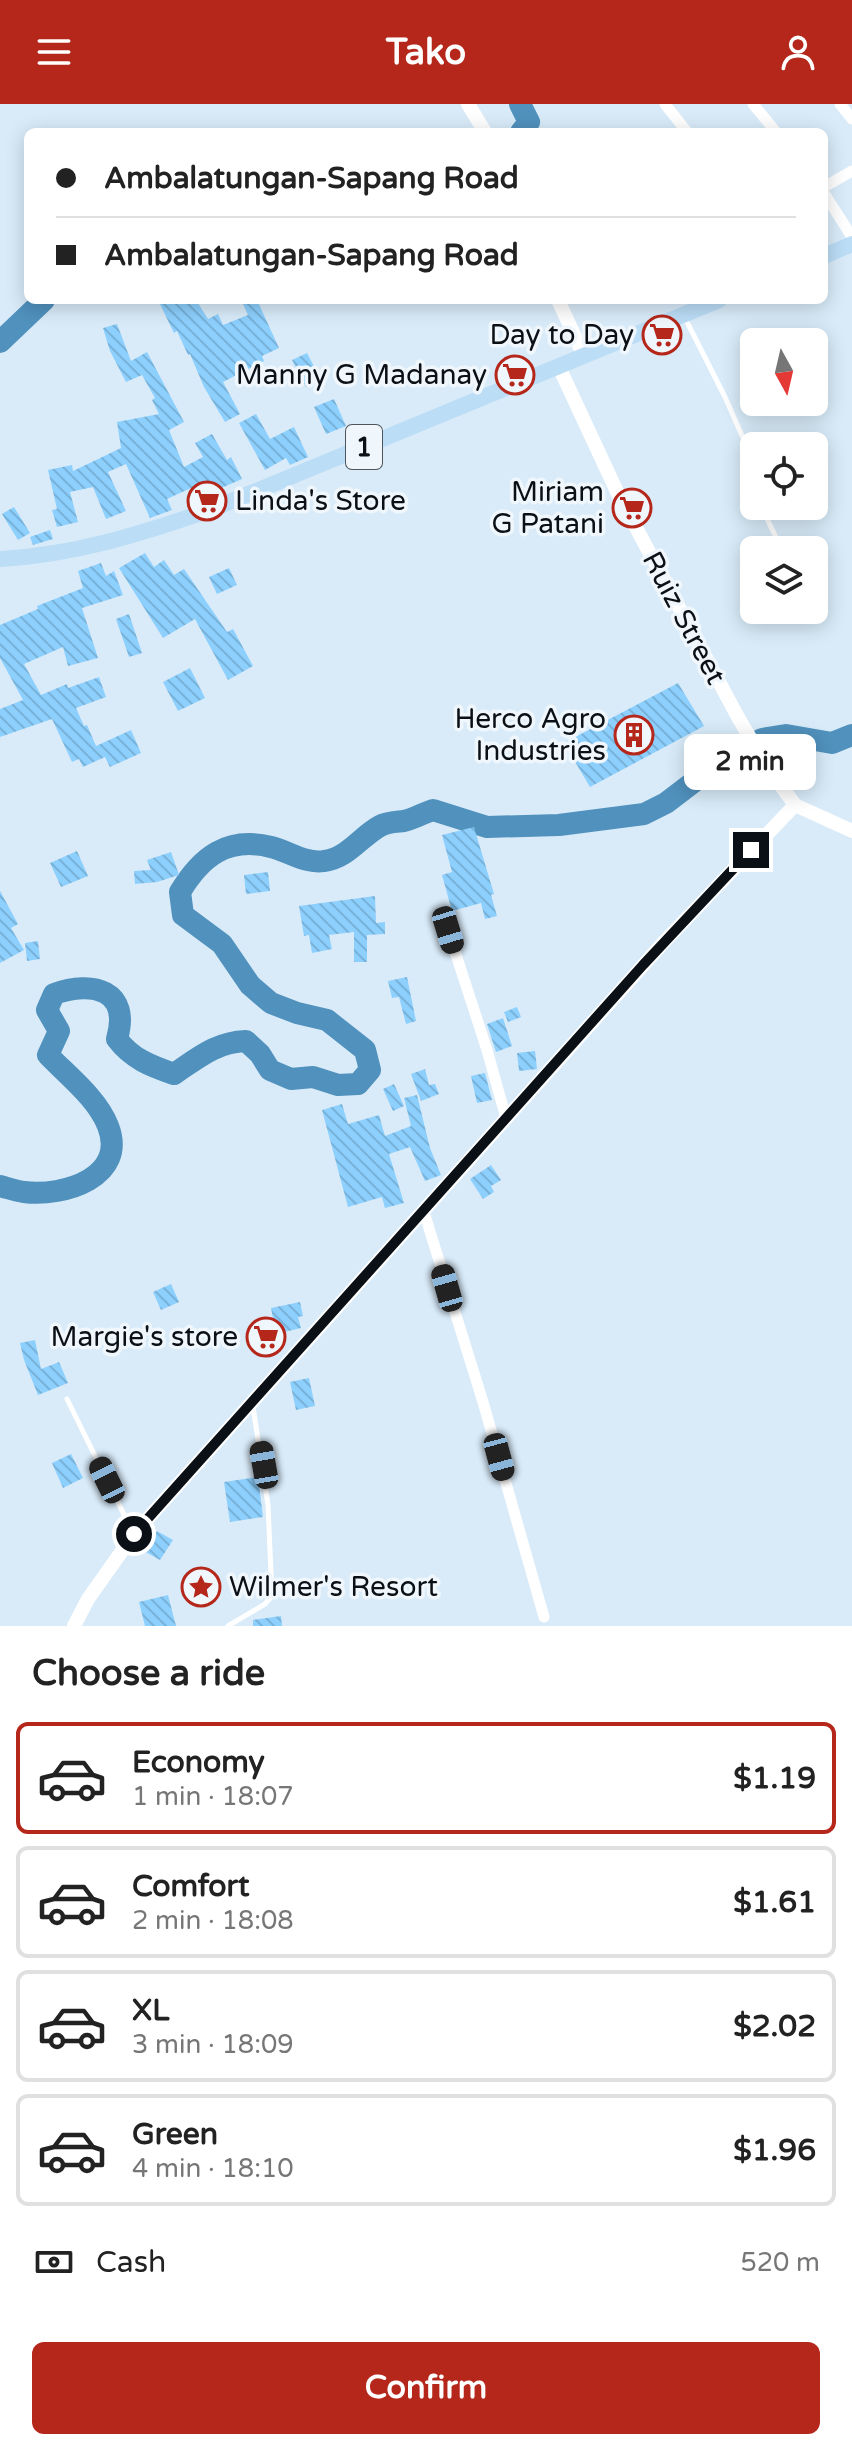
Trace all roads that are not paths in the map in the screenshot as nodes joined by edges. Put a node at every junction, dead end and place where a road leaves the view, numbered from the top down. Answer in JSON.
{"nodes":[{"id":1,"x":468,"y":104,"type":"edge"},
{"id":2,"x":665,"y":104,"type":"edge"},
{"id":3,"x":753,"y":104,"type":"edge"},
{"id":4,"x":840,"y":104,"type":"edge"},
{"id":5,"x":852,"y":119,"type":"edge"},
{"id":6,"x":482,"y":128,"type":"edge"},
{"id":7,"x":684,"y":128,"type":"edge"},
{"id":8,"x":773,"y":128,"type":"edge"},
{"id":9,"x":852,"y":171,"type":"edge"},
{"id":10,"x":828,"y":187,"type":"edge"},
{"id":11,"x":828,"y":197,"type":"edge"},
{"id":12,"x":852,"y":237,"type":"edge"},
{"id":13,"x":852,"y":244,"type":"edge"},
{"id":14,"x":828,"y":254,"type":"edge"},
{"id":15,"x":560,"y":304,"type":"edge"},
{"id":16,"x":710,"y":304,"type":"edge"},
{"id":17,"x":684,"y":315,"type":"junction"},
{"id":18,"x":584,"y":356,"type":"junction"},
{"id":19,"x":559,"y":367,"type":"junction"},
{"id":20,"x":740,"y":432,"type":"edge"},
{"id":21,"x":0,"y":559,"type":"edge"},
{"id":22,"x":795,"y":805,"type":"junction"},
{"id":23,"x":852,"y":831,"type":"edge"},
{"id":24,"x":448,"y":930,"type":"dead end"},
{"id":25,"x":506,"y":1118,"type":"junction"},
{"id":26,"x":423,"y":1209,"type":"junction"},
{"id":27,"x":67,"y":1399,"type":"dead end"},
{"id":28,"x":252,"y":1402,"type":"junction"},
{"id":29,"x":134,"y":1534,"type":"junction"},
{"id":30,"x":544,"y":1617,"type":"dead end"},
{"id":31,"x":74,"y":1626,"type":"edge"},
{"id":32,"x":228,"y":1626,"type":"edge"}],
"edges":[{"from":1,"to":6,"type":"street"},
{"from":2,"to":7,"type":"street"},
{"from":3,"to":8,"type":"street"},
{"from":4,"to":5,"type":"street"},
{"from":9,"to":10,"type":"street"},
{"from":11,"to":12,"type":"street"},
{"from":13,"to":14,"type":"main road"},
{"from":15,"to":18,"type":"street"},
{"from":16,"to":17,"type":"main road","number":"1"},
{"from":17,"to":18,"type":"main road","number":"1"},
{"from":17,"to":20,"type":"lane"},
{"from":18,"to":19,"type":"main road","number":"1"},
{"from":19,"to":21,"type":"main road","number":"1"},
{"from":19,"to":22,"type":"street","name":"Ruiz Street"},
{"from":22,"to":23,"type":"street","name":"Ruiz Street"},
{"from":22,"to":25,"type":"street"},
{"from":24,"to":25,"type":"street"},
{"from":25,"to":26,"type":"street"},
{"from":26,"to":28,"type":"street"},
{"from":26,"to":30,"type":"street"},
{"from":27,"to":29,"type":"lane"},
{"from":28,"to":29,"type":"street"},
{"from":28,"to":32,"type":"lane"},
{"from":29,"to":31,"type":"street"}]}
